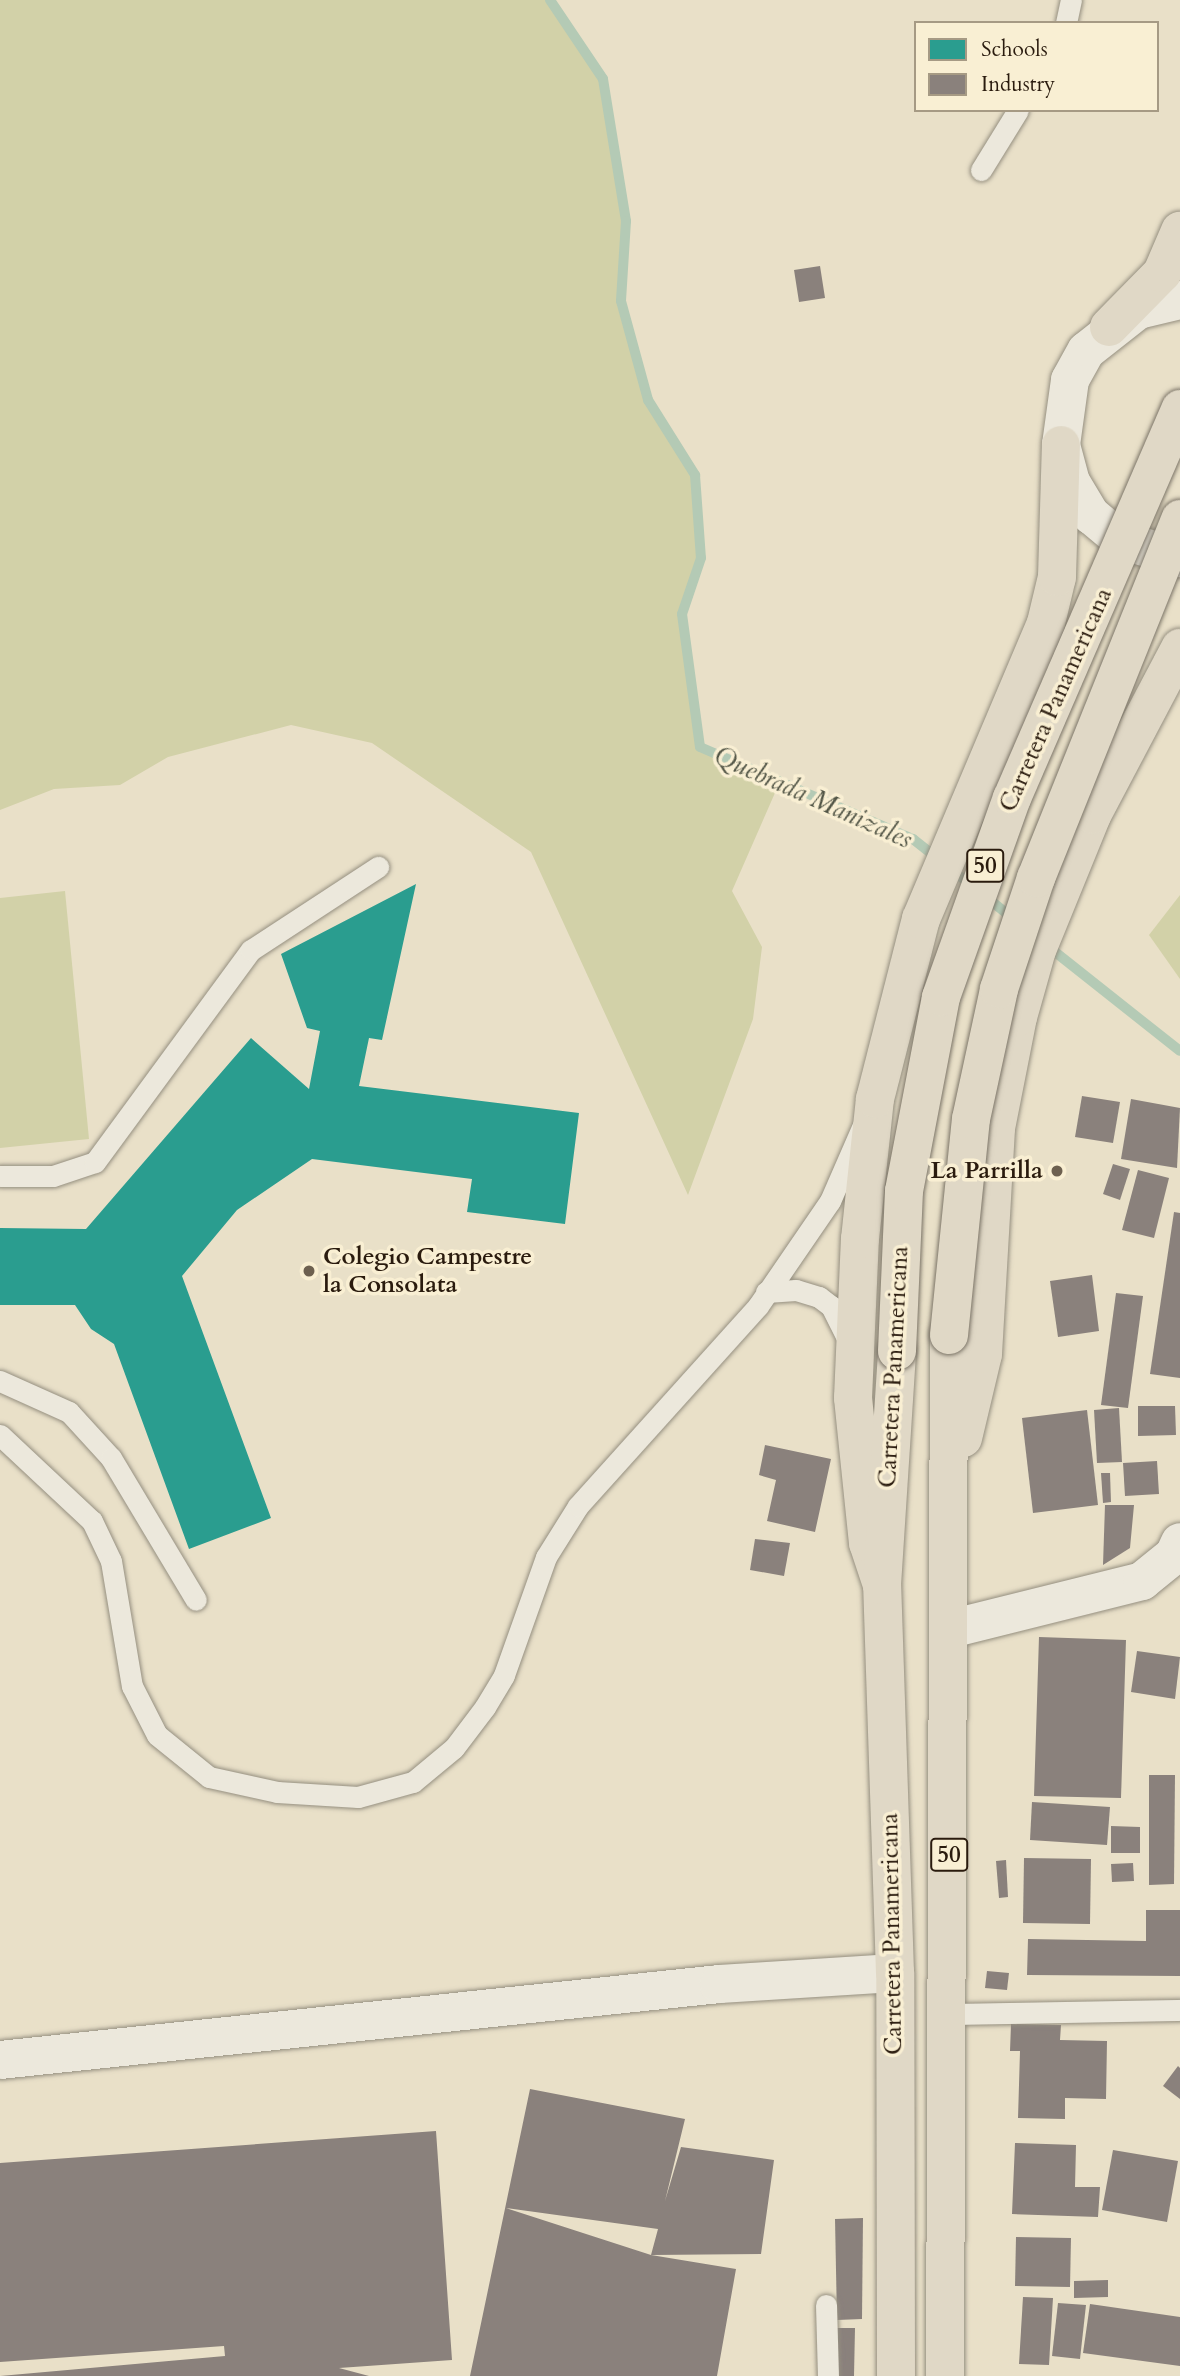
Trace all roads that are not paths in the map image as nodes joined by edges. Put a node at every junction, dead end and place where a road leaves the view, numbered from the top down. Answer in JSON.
{"nodes":[{"id":1,"x":1071,"y":0,"type":"edge"},
{"id":2,"x":1066,"y":21,"type":"edge"},
{"id":3,"x":1017,"y":112,"type":"edge"},
{"id":4,"x":981,"y":170,"type":"dead end"},
{"id":5,"x":1180,"y":231,"type":"edge"},
{"id":6,"x":1180,"y":300,"type":"edge"},
{"id":7,"x":1110,"y":327,"type":"junction"},
{"id":8,"x":1180,"y":409,"type":"edge"},
{"id":9,"x":1061,"y":445,"type":"junction"},
{"id":10,"x":1180,"y":519,"type":"edge"},
{"id":11,"x":1180,"y":558,"type":"edge"},
{"id":12,"x":1180,"y":648,"type":"edge"},
{"id":13,"x":1180,"y":704,"type":"edge"},
{"id":14,"x":1125,"y":749,"type":"junction"},
{"id":15,"x":378,"y":867,"type":"dead end"},
{"id":16,"x":875,"y":1100,"type":"junction"},
{"id":17,"x":0,"y":1176,"type":"edge"},
{"id":18,"x":766,"y":1292,"type":"junction"},
{"id":19,"x":853,"y":1352,"type":"junction"},
{"id":20,"x":0,"y":1381,"type":"edge"},
{"id":21,"x":0,"y":1434,"type":"edge"},
{"id":22,"x":944,"y":1511,"type":"junction"},
{"id":23,"x":1180,"y":1542,"type":"edge"},
{"id":24,"x":881,"y":1585,"type":"junction"},
{"id":25,"x":196,"y":1601,"type":"dead end"},
{"id":26,"x":950,"y":1629,"type":"junction"},
{"id":27,"x":895,"y":1973,"type":"junction"},
{"id":28,"x":1180,"y":2010,"type":"edge"},
{"id":29,"x":949,"y":2014,"type":"junction"},
{"id":30,"x":0,"y":2060,"type":"edge"},
{"id":31,"x":826,"y":2305,"type":"dead end"},
{"id":32,"x":828,"y":2376,"type":"edge"},
{"id":33,"x":896,"y":2376,"type":"edge"},
{"id":34,"x":945,"y":2376,"type":"edge"}],
"edges":[{"from":1,"to":2,"type":"lane"},
{"from":3,"to":4,"type":"lane"},
{"from":5,"to":7,"type":"highway"},
{"from":6,"to":7,"type":"street"},
{"from":7,"to":9,"type":"street"},
{"from":8,"to":24,"type":"highway","name":"Carretera Panamericana","number":"50","bridge":true},
{"from":9,"to":11,"type":"street"},
{"from":9,"to":16,"type":"highway"},
{"from":10,"to":22,"type":"highway","name":"Carretera Panamericana","number":"50","bridge":true},
{"from":12,"to":14,"type":"highway"},
{"from":13,"to":14,"type":"highway"},
{"from":14,"to":22,"type":"highway"},
{"from":15,"to":17,"type":"lane"},
{"from":16,"to":18,"type":"lane"},
{"from":16,"to":19,"type":"highway"},
{"from":18,"to":19,"type":"lane"},
{"from":18,"to":21,"type":"lane"},
{"from":19,"to":24,"type":"highway"},
{"from":20,"to":25,"type":"lane"},
{"from":22,"to":26,"type":"highway","name":"Carretera Panamericana","number":"50"},
{"from":23,"to":26,"type":"street"},
{"from":24,"to":27,"type":"highway","name":"Carretera Panamericana","number":"50"},
{"from":26,"to":29,"type":"highway","name":"Carretera Panamericana","number":"50"},
{"from":27,"to":30,"type":"street"},
{"from":27,"to":33,"type":"highway","name":"Carretera Panamericana","number":"50"},
{"from":28,"to":29,"type":"lane"},
{"from":29,"to":34,"type":"highway","name":"Carretera Panamericana","number":"50"},
{"from":31,"to":32,"type":"lane"}]}
